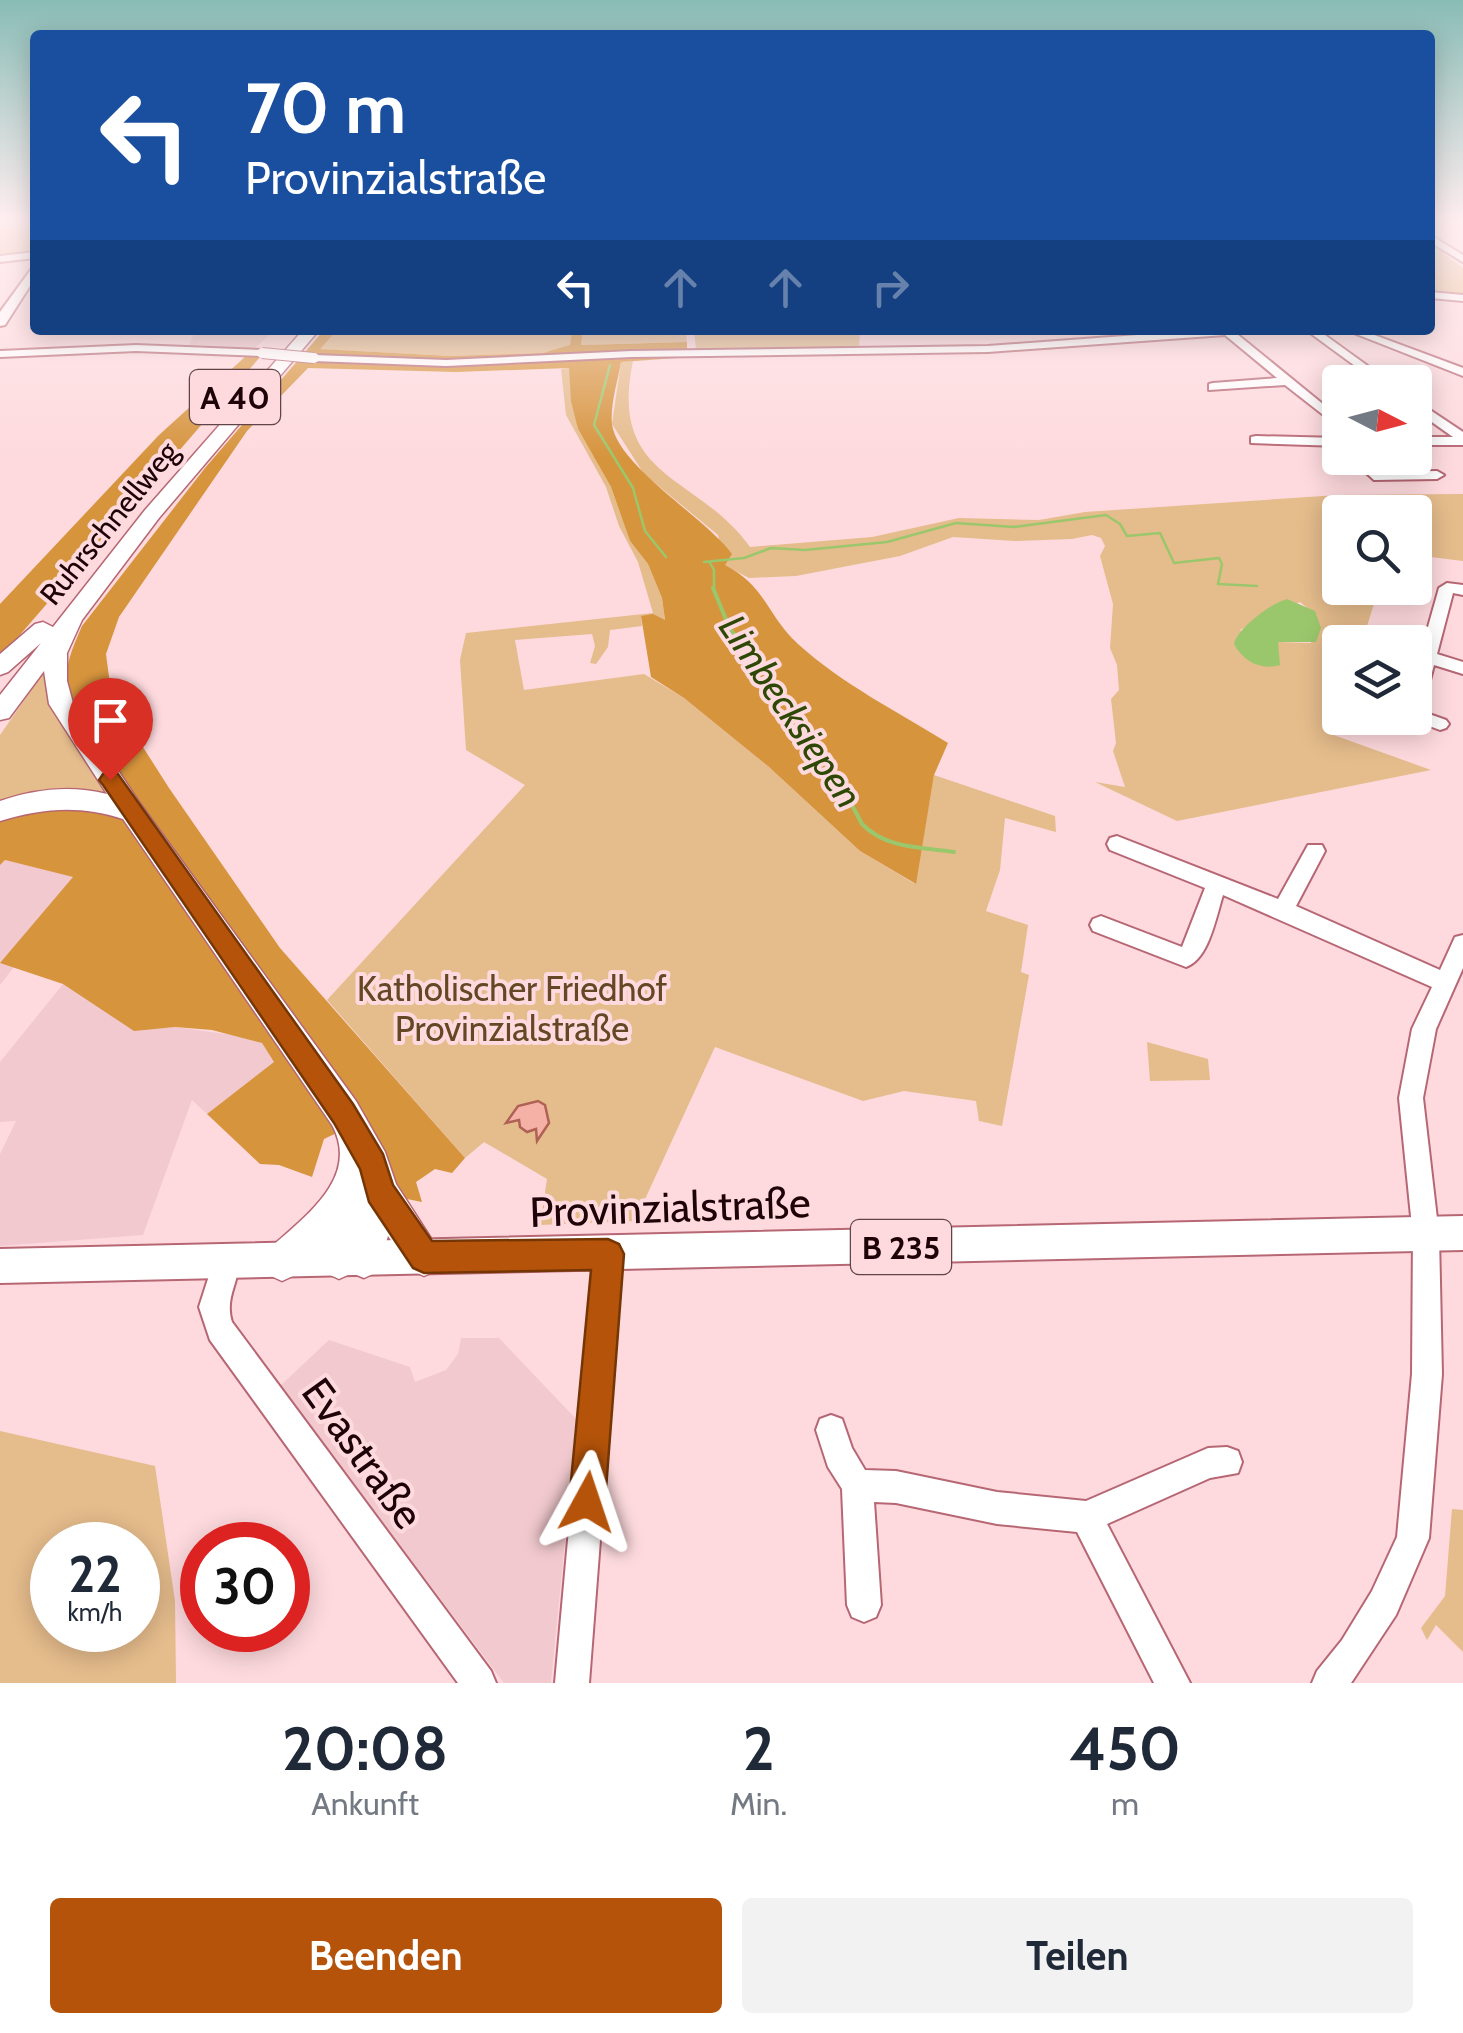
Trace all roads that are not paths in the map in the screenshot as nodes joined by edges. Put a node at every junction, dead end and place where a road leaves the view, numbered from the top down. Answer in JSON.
{"nodes":[{"id":1,"x":17,"y":301,"type":"edge"},
{"id":2,"x":1449,"y":301,"type":"edge"},
{"id":3,"x":1460,"y":314,"type":"dead end"},
{"id":4,"x":0,"y":322,"type":"edge"},
{"id":5,"x":293,"y":335,"type":"edge"},
{"id":6,"x":307,"y":335,"type":"edge"},
{"id":7,"x":1173,"y":335,"type":"edge"},
{"id":8,"x":1231,"y":335,"type":"edge"},
{"id":9,"x":1318,"y":335,"type":"edge"},
{"id":10,"x":1365,"y":335,"type":"edge"},
{"id":11,"x":0,"y":354,"type":"edge"},
{"id":12,"x":1463,"y":361,"type":"edge"},
{"id":13,"x":1444,"y":363,"type":"junction"},
{"id":14,"x":1360,"y":365,"type":"edge"},
{"id":15,"x":1463,"y":372,"type":"edge"},
{"id":16,"x":1286,"y":381,"type":"junction"},
{"id":17,"x":1213,"y":386,"type":"dead end"},
{"id":18,"x":1322,"y":410,"type":"edge"},
{"id":19,"x":1432,"y":417,"type":"edge"},
{"id":20,"x":1256,"y":440,"type":"dead end"},
{"id":21,"x":1463,"y":440,"type":"edge"},
{"id":22,"x":1432,"y":441,"type":"edge"},
{"id":23,"x":1322,"y":442,"type":"edge"},
{"id":24,"x":1373,"y":475,"type":"edge"},
{"id":25,"x":1438,"y":475,"type":"dead end"},
{"id":26,"x":1463,"y":590,"type":"edge"},
{"id":27,"x":74,"y":614,"type":"junction"},
{"id":28,"x":42,"y":629,"type":"junction"},
{"id":29,"x":1432,"y":642,"type":"edge"},
{"id":30,"x":1432,"y":658,"type":"edge"},
{"id":31,"x":0,"y":667,"type":"edge"},
{"id":32,"x":1463,"y":668,"type":"edge"},
{"id":33,"x":0,"y":684,"type":"edge"},
{"id":34,"x":0,"y":712,"type":"edge"},
{"id":35,"x":1432,"y":721,"type":"edge"},
{"id":36,"x":1440,"y":724,"type":"dead end"},
{"id":37,"x":0,"y":811,"type":"edge"},
{"id":38,"x":132,"y":812,"type":"junction"},
{"id":39,"x":1116,"y":844,"type":"dead end"},
{"id":40,"x":1315,"y":851,"type":"dead end"},
{"id":41,"x":1217,"y":884,"type":"junction"},
{"id":42,"x":1283,"y":910,"type":"junction"},
{"id":43,"x":1101,"y":925,"type":"dead end"},
{"id":44,"x":1463,"y":944,"type":"edge"},
{"id":45,"x":1446,"y":983,"type":"junction"},
{"id":46,"x":366,"y":1191,"type":"junction"},
{"id":47,"x":1463,"y":1234,"type":"edge"},
{"id":48,"x":1426,"y":1236,"type":"junction"},
{"id":49,"x":608,"y":1254,"type":"junction"},
{"id":50,"x":424,"y":1257,"type":"junction"},
{"id":51,"x":351,"y":1260,"type":"junction"},
{"id":52,"x":282,"y":1262,"type":"junction"},
{"id":53,"x":226,"y":1264,"type":"junction"},
{"id":54,"x":0,"y":1266,"type":"edge"},
{"id":55,"x":832,"y":1430,"type":"dead end"},
{"id":56,"x":1228,"y":1462,"type":"dead end"},
{"id":57,"x":856,"y":1485,"type":"junction"},
{"id":58,"x":1086,"y":1517,"type":"junction"},
{"id":59,"x":864,"y":1605,"type":"dead end"},
{"id":60,"x":478,"y":1683,"type":"edge"},
{"id":61,"x":572,"y":1683,"type":"edge"},
{"id":62,"x":1174,"y":1683,"type":"edge"},
{"id":63,"x":1329,"y":1683,"type":"edge"}],
"edges":[{"from":1,"to":4,"type":"main road"},
{"from":2,"to":3,"type":"street"},
{"from":5,"to":28,"type":"highway","name":"Ruhrschnellweg","number":"A 40"},
{"from":6,"to":27,"type":"highway","name":"Ruhrschnellweg","number":"A 40"},
{"from":7,"to":11,"type":"street","bridge":true},
{"from":8,"to":16,"type":"street"},
{"from":9,"to":14,"type":"street"},
{"from":10,"to":13,"type":"street"},
{"from":12,"to":13,"type":"street"},
{"from":13,"to":15,"type":"street"},
{"from":16,"to":17,"type":"street"},
{"from":16,"to":18,"type":"street"},
{"from":19,"to":21,"type":"street"},
{"from":20,"to":23,"type":"street"},
{"from":21,"to":22,"type":"street"},
{"from":24,"to":25,"type":"street"},
{"from":26,"to":29,"type":"street"},
{"from":27,"to":34,"type":"highway","name":"Ruhrschnellweg","number":"A 40"},
{"from":27,"to":38,"type":"highway"},
{"from":28,"to":31,"type":"highway"},
{"from":28,"to":33,"type":"highway","name":"Ruhrschnellweg","number":"A 40"},
{"from":30,"to":32,"type":"street"},
{"from":35,"to":36,"type":"street"},
{"from":37,"to":38,"type":"highway"},
{"from":38,"to":46,"type":"highway"},
{"from":39,"to":41,"type":"street"},
{"from":40,"to":42,"type":"street"},
{"from":41,"to":42,"type":"street"},
{"from":41,"to":43,"type":"street"},
{"from":42,"to":45,"type":"street"},
{"from":44,"to":45,"type":"street"},
{"from":45,"to":48,"type":"street"},
{"from":46,"to":50,"type":"highway"},
{"from":46,"to":51,"type":"highway"},
{"from":46,"to":52,"type":"highway"},
{"from":47,"to":48,"type":"main road","name":"Provinzialstraße","number":"B 235"},
{"from":48,"to":49,"type":"main road","name":"Provinzialstraße","number":"B 235"},
{"from":48,"to":63,"type":"street"},
{"from":49,"to":50,"type":"main road","name":"Provinzialstraße","number":"B 235"},
{"from":49,"to":61,"type":"street"},
{"from":50,"to":51,"type":"main road","name":"Provinzialstraße","number":"B 235"},
{"from":51,"to":52,"type":"main road","name":"Provinzialstraße","number":"B 235"},
{"from":52,"to":53,"type":"main road","name":"Provinzialstraße","number":"B 235"},
{"from":53,"to":54,"type":"main road","name":"Provinzialstraße","number":"B 235"},
{"from":53,"to":60,"type":"street","name":"Evastraße"},
{"from":55,"to":57,"type":"street"},
{"from":56,"to":58,"type":"street"},
{"from":57,"to":58,"type":"street"},
{"from":57,"to":59,"type":"street"},
{"from":58,"to":62,"type":"street"}]}
